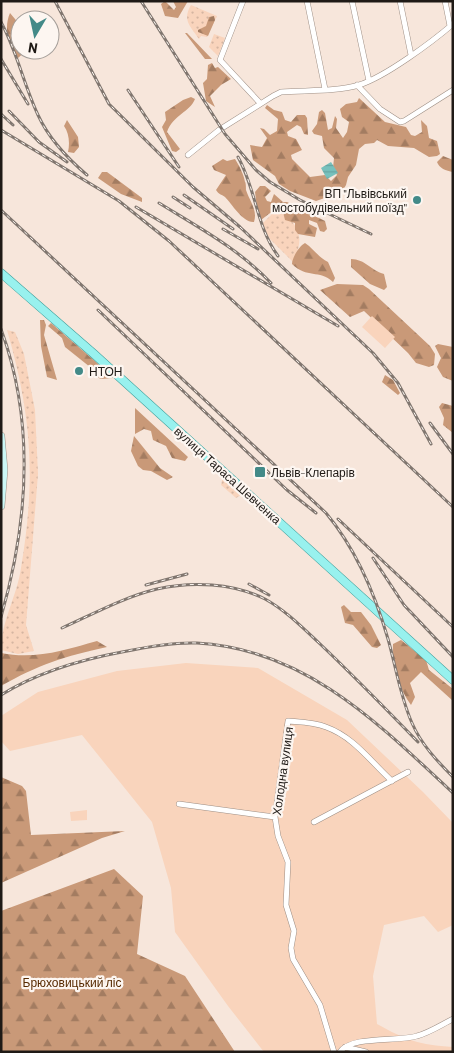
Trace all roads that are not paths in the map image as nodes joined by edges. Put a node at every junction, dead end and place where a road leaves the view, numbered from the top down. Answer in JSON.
{"nodes":[{"id":1,"x":243,"y":1,"type":"edge"},
{"id":2,"x":307,"y":1,"type":"edge"},
{"id":3,"x":352,"y":1,"type":"edge"},
{"id":4,"x":400,"y":1,"type":"edge"},
{"id":5,"x":445,"y":1,"type":"edge"},
{"id":6,"x":452,"y":25,"type":"edge"},
{"id":7,"x":411,"y":55,"type":"junction"},
{"id":8,"x":369,"y":81,"type":"junction"},
{"id":9,"x":357,"y":85,"type":"junction"},
{"id":10,"x":325,"y":89,"type":"junction"},
{"id":11,"x":453,"y":90,"type":"edge"},
{"id":12,"x":260,"y":103,"type":"junction"},
{"id":13,"x":188,"y":155,"type":"dead end"},
{"id":14,"x":1,"y":273,"type":"edge"},
{"id":15,"x":1,"y":436,"type":"edge"},
{"id":16,"x":1,"y":506,"type":"edge"},
{"id":17,"x":453,"y":680,"type":"edge"},
{"id":18,"x":408,"y":772,"type":"dead end"},
{"id":19,"x":392,"y":781,"type":"junction"},
{"id":20,"x":179,"y":804,"type":"dead end"},
{"id":21,"x":275,"y":817,"type":"junction"},
{"id":22,"x":314,"y":822,"type":"dead end"},
{"id":23,"x":453,"y":1019,"type":"edge"},
{"id":24,"x":342,"y":1049,"type":"edge"},
{"id":25,"x":334,"y":1052,"type":"edge"},
{"id":26,"x":366,"y":1052,"type":"edge"}],
"edges":[{"from":1,"to":12,"type":"street"},
{"from":2,"to":10,"type":"street"},
{"from":3,"to":8,"type":"street"},
{"from":4,"to":7,"type":"street"},
{"from":5,"to":6,"type":"street"},
{"from":6,"to":7,"type":"street"},
{"from":7,"to":8,"type":"street"},
{"from":8,"to":9,"type":"street"},
{"from":9,"to":10,"type":"street"},
{"from":9,"to":11,"type":"street"},
{"from":10,"to":12,"type":"street"},
{"from":12,"to":13,"type":"street"},
{"from":14,"to":17,"type":"main road","name":"вулиця Тараса Шевченка"},
{"from":15,"to":16,"type":"main road"},
{"from":18,"to":19,"type":"street"},
{"from":19,"to":21,"type":"street","name":"Холодна вулиця"},
{"from":19,"to":22,"type":"street"},
{"from":20,"to":21,"type":"street"},
{"from":21,"to":25,"type":"street","name":"Холодна вулиця"},
{"from":23,"to":24,"type":"street"},
{"from":24,"to":26,"type":"street"}]}
